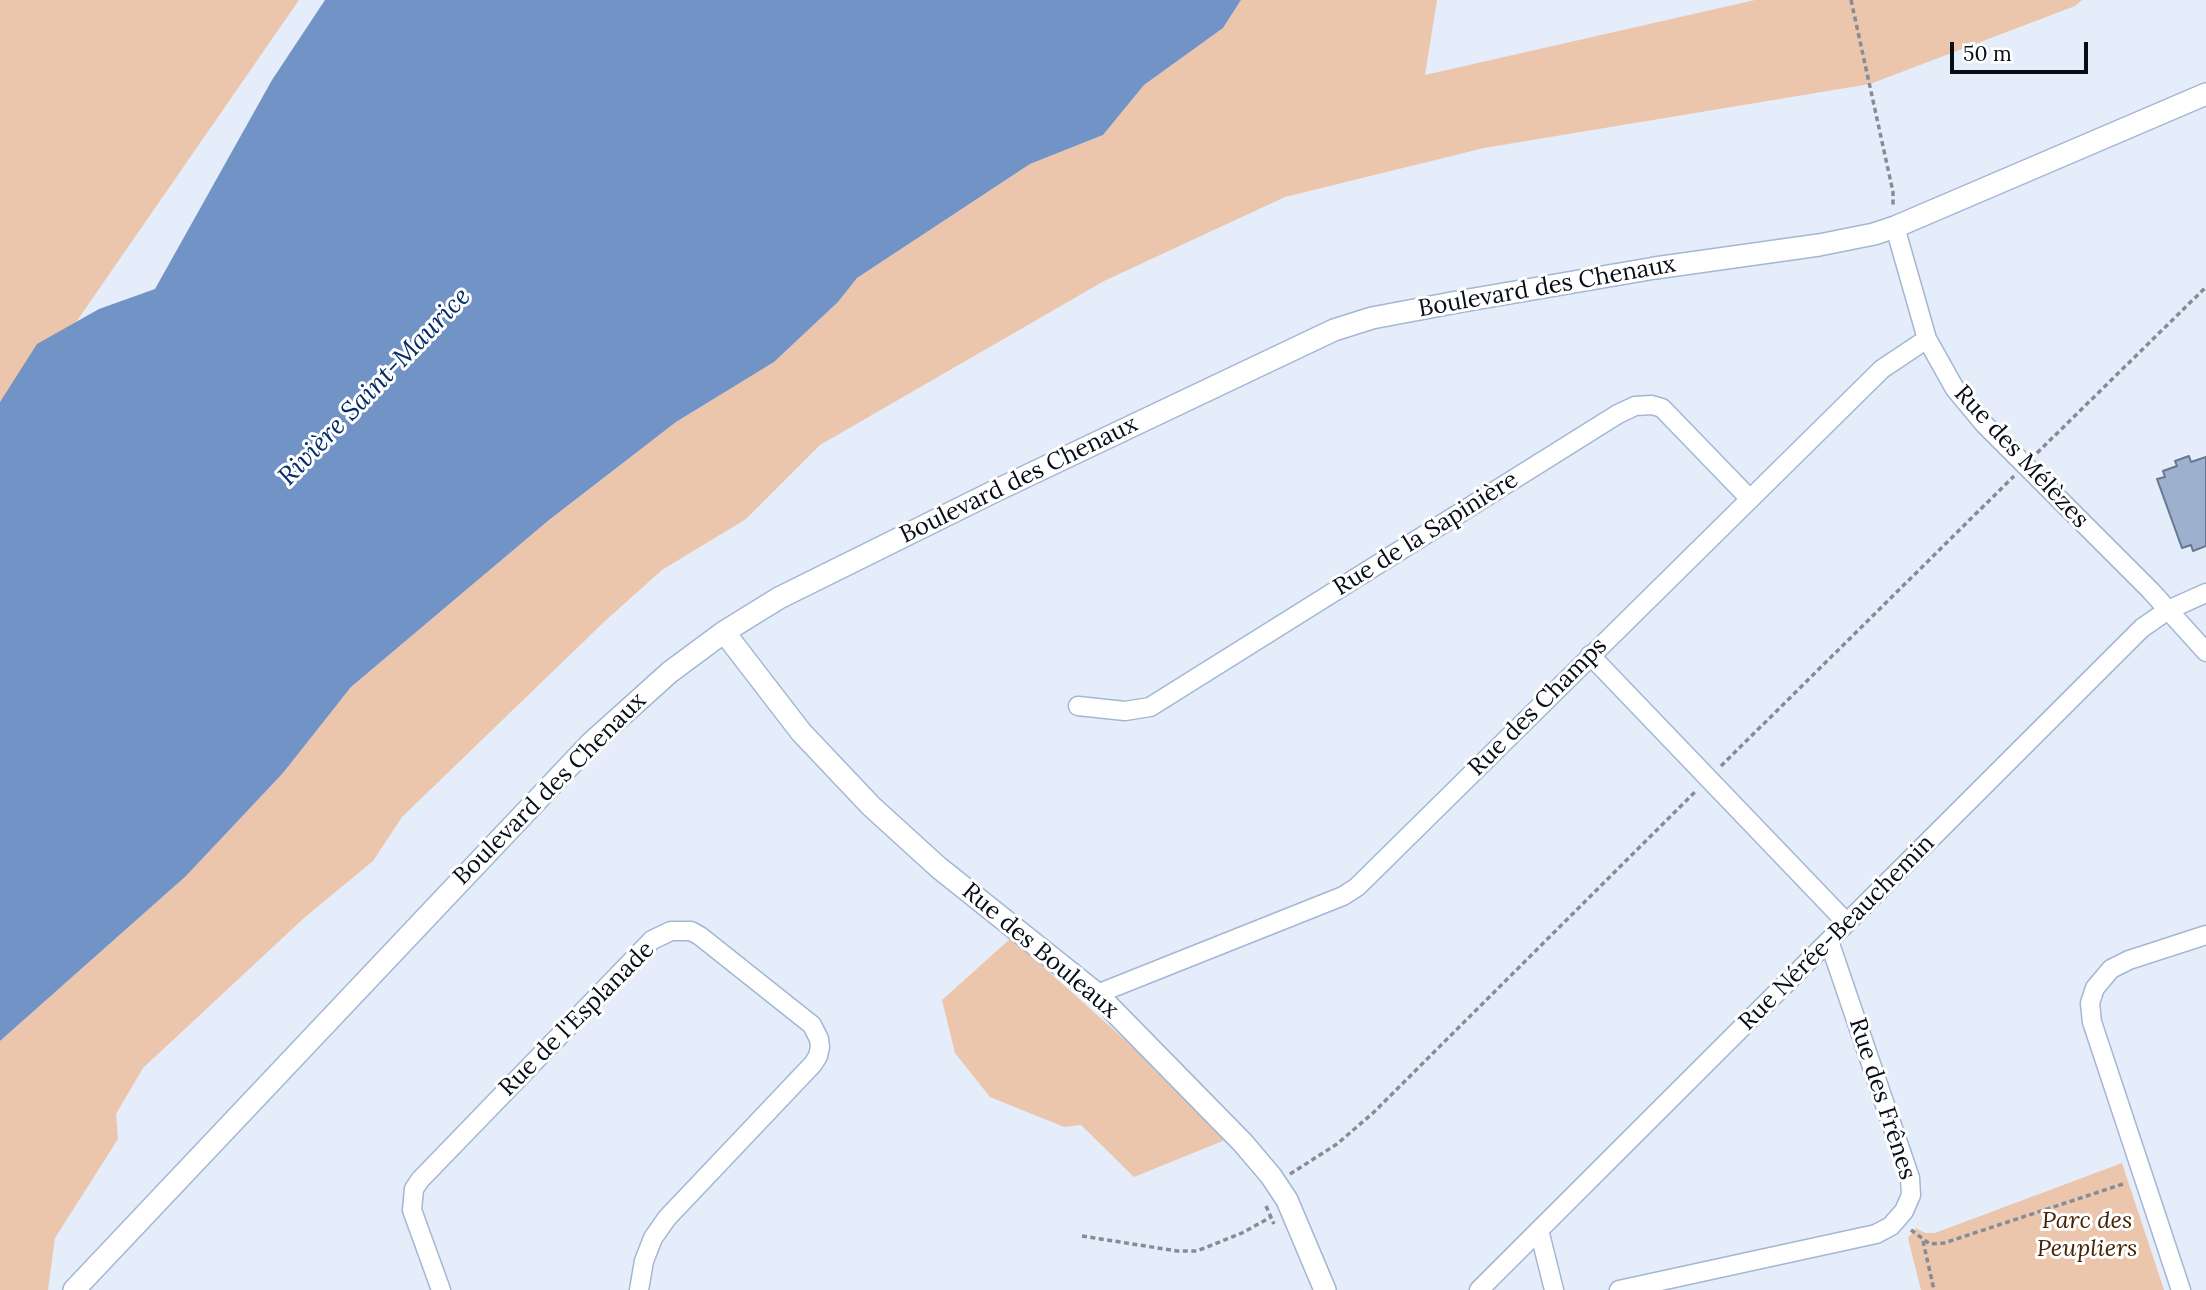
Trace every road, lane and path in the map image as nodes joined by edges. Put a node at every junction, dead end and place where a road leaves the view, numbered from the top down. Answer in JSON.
{"nodes":[{"id":1,"x":1851,"y":0,"type":"edge"},
{"id":2,"x":2206,"y":94,"type":"edge"},
{"id":3,"x":1895,"y":228,"type":"junction"},
{"id":4,"x":1927,"y":339,"type":"junction"},
{"id":5,"x":1749,"y":498,"type":"junction"},
{"id":6,"x":2204,"y":596,"type":"edge"},
{"id":7,"x":2168,"y":610,"type":"junction"},
{"id":8,"x":724,"y":632,"type":"junction"},
{"id":9,"x":2206,"y":652,"type":"edge"},
{"id":10,"x":1590,"y":655,"type":"junction"},
{"id":11,"x":1078,"y":706,"type":"dead end"},
{"id":12,"x":1847,"y":923,"type":"junction"},
{"id":13,"x":2206,"y":936,"type":"edge"},
{"id":14,"x":1829,"y":941,"type":"junction"},
{"id":15,"x":1097,"y":995,"type":"junction"},
{"id":16,"x":2143,"y":1178,"type":"junction"},
{"id":17,"x":1270,"y":1217,"type":"dead end"},
{"id":18,"x":1898,"y":1219,"type":"junction"},
{"id":19,"x":1539,"y":1230,"type":"junction"},
{"id":20,"x":1082,"y":1236,"type":"dead end"},
{"id":21,"x":1923,"y":1241,"type":"junction"},
{"id":22,"x":74,"y":1290,"type":"edge"},
{"id":23,"x":441,"y":1290,"type":"edge"},
{"id":24,"x":639,"y":1290,"type":"edge"},
{"id":25,"x":1325,"y":1290,"type":"edge"},
{"id":26,"x":1479,"y":1290,"type":"edge"},
{"id":27,"x":1554,"y":1290,"type":"edge"},
{"id":28,"x":1619,"y":1290,"type":"edge"},
{"id":29,"x":1934,"y":1290,"type":"edge"},
{"id":30,"x":2181,"y":1290,"type":"edge"}],
"edges":[{"from":1,"to":3,"type":"path"},
{"from":2,"to":3,"type":"street","name":"Boulevard des Chenaux"},
{"from":3,"to":4,"type":"street","name":"Rue des Mélèzes"},
{"from":3,"to":8,"type":"street","name":"Boulevard des Chenaux"},
{"from":4,"to":5,"type":"street","name":"Rue des Champs"},
{"from":4,"to":7,"type":"street","name":"Rue des Mélèzes"},
{"from":5,"to":10,"type":"street","name":"Rue des Champs"},
{"from":5,"to":11,"type":"street","name":"Rue de la Sapinière"},
{"from":6,"to":7,"type":"street","name":"Rue Nérée-Beauchemin"},
{"from":7,"to":9,"type":"street","name":"Rue des Mélèzes"},
{"from":7,"to":12,"type":"street","name":"Rue Nérée-Beauchemin"},
{"from":8,"to":15,"type":"street","name":"Rue des Bouleaux"},
{"from":8,"to":22,"type":"street","name":"Boulevard des Chenaux"},
{"from":10,"to":12,"type":"street"},
{"from":10,"to":15,"type":"street","name":"Rue des Champs"},
{"from":12,"to":14,"type":"street","name":"Rue Nérée-Beauchemin"},
{"from":13,"to":16,"type":"street"},
{"from":14,"to":18,"type":"street","name":"Rue des Frênes"},
{"from":14,"to":19,"type":"street","name":"Rue Nérée-Beauchemin"},
{"from":15,"to":25,"type":"street","name":"Rue des Bouleaux"},
{"from":16,"to":21,"type":"path"},
{"from":16,"to":30,"type":"street"},
{"from":17,"to":20,"type":"path"},
{"from":18,"to":21,"type":"path"},
{"from":18,"to":28,"type":"street","name":"Rue des Frênes"},
{"from":19,"to":26,"type":"street","name":"Rue Nérée-Beauchemin"},
{"from":19,"to":27,"type":"street"},
{"from":21,"to":29,"type":"path"},
{"from":23,"to":24,"type":"street","name":"Rue de l'Esplanade"}]}
